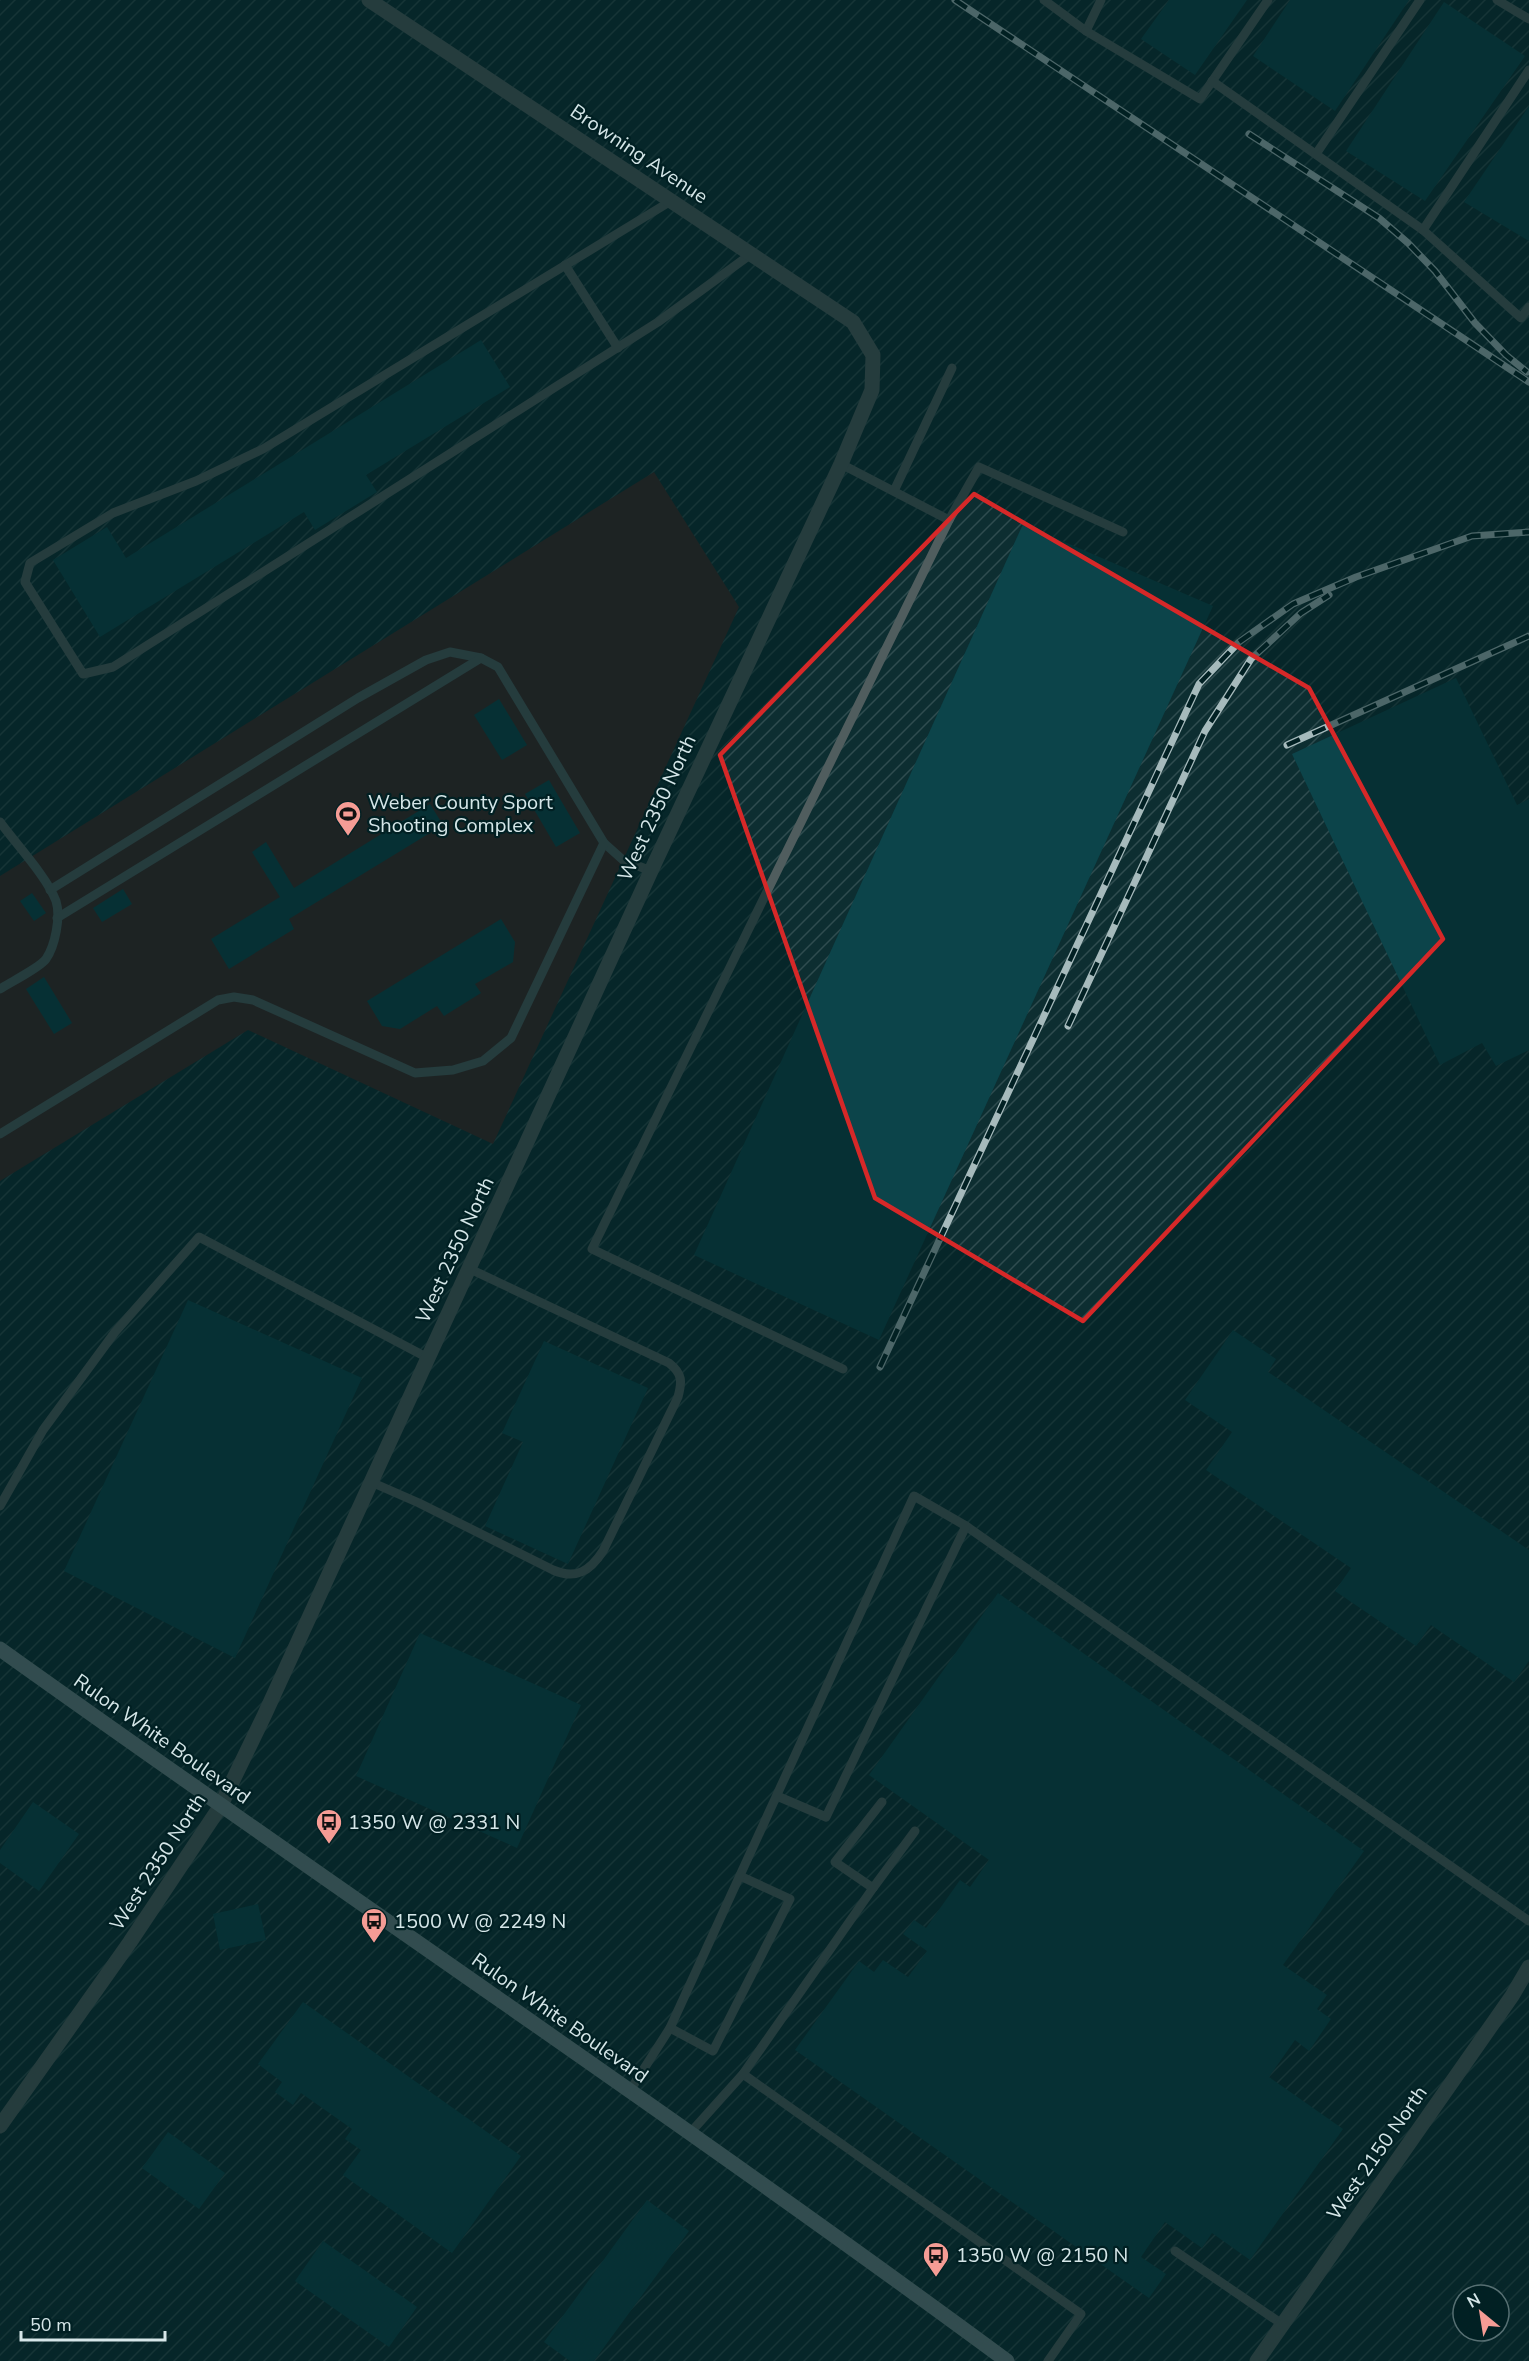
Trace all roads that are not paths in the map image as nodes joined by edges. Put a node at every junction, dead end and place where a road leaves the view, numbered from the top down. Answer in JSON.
{"nodes":[{"id":1,"x":369,"y":0,"type":"edge"},
{"id":2,"x":1044,"y":0,"type":"edge"},
{"id":3,"x":1101,"y":0,"type":"edge"},
{"id":4,"x":1268,"y":0,"type":"edge"},
{"id":5,"x":1420,"y":0,"type":"edge"},
{"id":6,"x":1497,"y":0,"type":"edge"},
{"id":7,"x":1529,"y":19,"type":"edge"},
{"id":8,"x":1086,"y":31,"type":"junction"},
{"id":9,"x":1529,"y":70,"type":"edge"},
{"id":10,"x":1212,"y":81,"type":"junction"},
{"id":11,"x":1316,"y":154,"type":"junction"},
{"id":12,"x":671,"y":201,"type":"junction"},
{"id":13,"x":1423,"y":230,"type":"junction"},
{"id":14,"x":751,"y":254,"type":"junction"},
{"id":15,"x":565,"y":265,"type":"junction"},
{"id":16,"x":1529,"y":307,"type":"edge"},
{"id":17,"x":618,"y":348,"type":"junction"},
{"id":18,"x":873,"y":355,"type":"joint"},
{"id":19,"x":952,"y":368,"type":"dead end"},
{"id":20,"x":841,"y":464,"type":"junction"},
{"id":21,"x":894,"y":491,"type":"junction"},
{"id":22,"x":950,"y":520,"type":"junction"},
{"id":23,"x":1123,"y":532,"type":"dead end"},
{"id":24,"x":482,"y":658,"type":"junction"},
{"id":25,"x":0,"y":822,"type":"edge"},
{"id":26,"x":604,"y":843,"type":"junction"},
{"id":27,"x":651,"y":872,"type":"junction"},
{"id":28,"x":50,"y":890,"type":"junction"},
{"id":29,"x":57,"y":918,"type":"junction"},
{"id":30,"x":0,"y":989,"type":"edge"},
{"id":31,"x":0,"y":1134,"type":"edge"},
{"id":32,"x":470,"y":1269,"type":"junction"},
{"id":33,"x":428,"y":1358,"type":"junction"},
{"id":34,"x":843,"y":1369,"type":"dead end"},
{"id":35,"x":371,"y":1482,"type":"junction"},
{"id":36,"x":0,"y":1506,"type":"edge"},
{"id":37,"x":966,"y":1526,"type":"junction"},
{"id":38,"x":0,"y":1649,"type":"edge"},
{"id":39,"x":777,"y":1796,"type":"junction"},
{"id":40,"x":882,"y":1802,"type":"dead end"},
{"id":41,"x":220,"y":1807,"type":"junction"},
{"id":42,"x":915,"y":1831,"type":"dead end"},
{"id":43,"x":740,"y":1876,"type":"junction"},
{"id":44,"x":873,"y":1888,"type":"junction"},
{"id":45,"x":1529,"y":1921,"type":"edge"},
{"id":46,"x":1529,"y":1967,"type":"edge"},
{"id":47,"x":670,"y":2028,"type":"junction"},
{"id":48,"x":743,"y":2074,"type":"junction"},
{"id":49,"x":629,"y":2092,"type":"junction"},
{"id":50,"x":0,"y":2126,"type":"edge"},
{"id":51,"x":690,"y":2133,"type":"junction"},
{"id":52,"x":1175,"y":2251,"type":"dead end"},
{"id":53,"x":1282,"y":2324,"type":"junction"},
{"id":54,"x":1007,"y":2361,"type":"edge"},
{"id":55,"x":1048,"y":2361,"type":"edge"},
{"id":56,"x":1257,"y":2361,"type":"edge"}],
"edges":[{"from":1,"to":12,"type":"street","name":"Browning Avenue"},
{"from":2,"to":8,"type":"lane"},
{"from":3,"to":8,"type":"lane"},
{"from":4,"to":10,"type":"lane"},
{"from":5,"to":11,"type":"lane"},
{"from":6,"to":7,"type":"lane"},
{"from":8,"to":10,"type":"lane"},
{"from":9,"to":13,"type":"lane"},
{"from":10,"to":11,"type":"lane"},
{"from":11,"to":13,"type":"lane"},
{"from":12,"to":14,"type":"street","name":"Browning Avenue"},
{"from":12,"to":15,"type":"lane"},
{"from":13,"to":16,"type":"lane"},
{"from":14,"to":17,"type":"lane"},
{"from":14,"to":18,"type":"street","name":"Browning Avenue"},
{"from":15,"to":17,"type":"lane"},
{"from":15,"to":17,"type":"lane"},
{"from":18,"to":20,"type":"street","name":"West 2350 North"},
{"from":19,"to":21,"type":"lane"},
{"from":20,"to":21,"type":"lane"},
{"from":20,"to":27,"type":"street","name":"West 2350 North"},
{"from":21,"to":22,"type":"lane"},
{"from":22,"to":23,"type":"lane"},
{"from":22,"to":34,"type":"lane"},
{"from":24,"to":26,"type":"lane"},
{"from":24,"to":28,"type":"lane"},
{"from":24,"to":29,"type":"lane"},
{"from":25,"to":28,"type":"lane"},
{"from":26,"to":27,"type":"lane"},
{"from":26,"to":31,"type":"lane"},
{"from":27,"to":32,"type":"street","name":"West 2350 North"},
{"from":28,"to":29,"type":"lane"},
{"from":29,"to":30,"type":"lane"},
{"from":32,"to":33,"type":"street","name":"West 2350 North"},
{"from":32,"to":35,"type":"lane"},
{"from":33,"to":35,"type":"street","name":"West 2350 North"},
{"from":33,"to":36,"type":"lane"},
{"from":35,"to":41,"type":"street","name":"West 2350 North"},
{"from":37,"to":39,"type":"lane"},
{"from":37,"to":39,"type":"lane"},
{"from":37,"to":45,"type":"lane"},
{"from":38,"to":41,"type":"street","name":"Rulon White Boulevard"},
{"from":39,"to":43,"type":"lane"},
{"from":40,"to":44,"type":"lane"},
{"from":41,"to":49,"type":"street","name":"Rulon White Boulevard"},
{"from":41,"to":50,"type":"street","name":"West 2350 North"},
{"from":42,"to":44,"type":"lane"},
{"from":43,"to":47,"type":"lane"},
{"from":43,"to":47,"type":"lane"},
{"from":44,"to":48,"type":"lane"},
{"from":46,"to":53,"type":"street","name":"West 2150 North"},
{"from":47,"to":49,"type":"lane"},
{"from":48,"to":51,"type":"lane"},
{"from":48,"to":55,"type":"lane"},
{"from":49,"to":51,"type":"street","name":"Rulon White Boulevard"},
{"from":51,"to":54,"type":"street","name":"Rulon White Boulevard"},
{"from":52,"to":53,"type":"lane"},
{"from":53,"to":56,"type":"street","name":"West 2150 North"}]}
